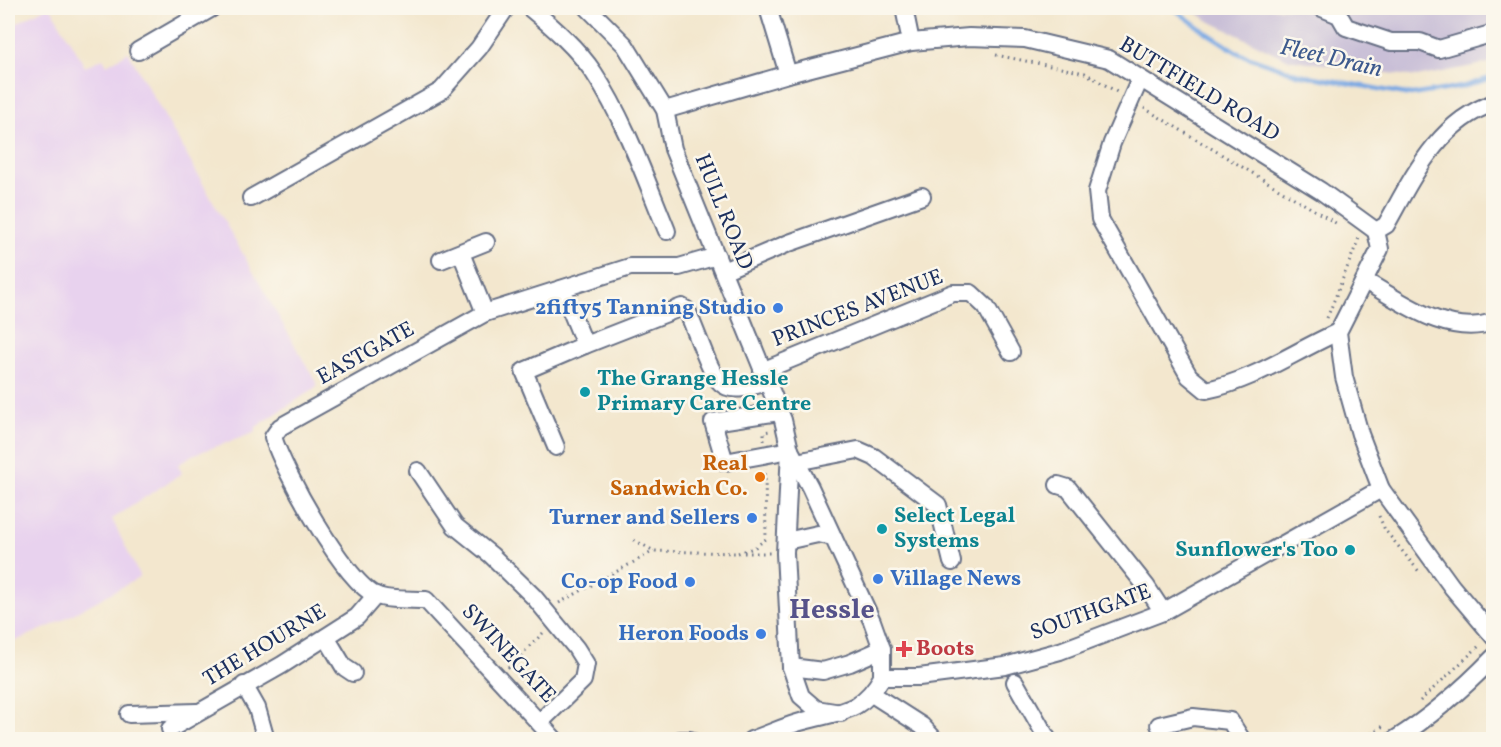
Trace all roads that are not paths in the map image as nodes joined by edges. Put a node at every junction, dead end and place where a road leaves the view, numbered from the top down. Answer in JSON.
{"nodes":[{"id":1,"x":212,"y":8,"type":"edge"},
{"id":2,"x":506,"y":8,"type":"edge"},
{"id":3,"x":530,"y":8,"type":"edge"},
{"id":4,"x":588,"y":8,"type":"edge"},
{"id":5,"x":768,"y":8,"type":"edge"},
{"id":6,"x":904,"y":8,"type":"edge"},
{"id":7,"x":1322,"y":8,"type":"edge"},
{"id":8,"x":1494,"y":33,"type":"edge"},
{"id":9,"x":911,"y":42,"type":"junction"},
{"id":10,"x":138,"y":51,"type":"dead end"},
{"id":11,"x":788,"y":74,"type":"junction"},
{"id":12,"x":1140,"y":78,"type":"junction"},
{"id":13,"x":1487,"y":105,"type":"edge"},
{"id":14,"x":665,"y":110,"type":"junction"},
{"id":15,"x":922,"y":196,"type":"dead end"},
{"id":16,"x":251,"y":198,"type":"dead end"},
{"id":17,"x":667,"y":231,"type":"dead end"},
{"id":18,"x":1376,"y":231,"type":"junction"},
{"id":19,"x":486,"y":242,"type":"dead end"},
{"id":20,"x":460,"y":253,"type":"junction"},
{"id":21,"x":441,"y":260,"type":"dead end"},
{"id":22,"x":720,"y":264,"type":"junction"},
{"id":23,"x":1365,"y":281,"type":"junction"},
{"id":24,"x":562,"y":289,"type":"junction"},
{"id":25,"x":484,"y":313,"type":"junction"},
{"id":26,"x":1494,"y":322,"type":"edge"},
{"id":27,"x":1333,"y":328,"type":"junction"},
{"id":28,"x":585,"y":345,"type":"junction"},
{"id":29,"x":1011,"y":352,"type":"dead end"},
{"id":30,"x":764,"y":376,"type":"junction"},
{"id":31,"x":779,"y":412,"type":"junction"},
{"id":32,"x":556,"y":447,"type":"dead end"},
{"id":33,"x":793,"y":456,"type":"junction"},
{"id":34,"x":418,"y":471,"type":"dead end"},
{"id":35,"x":1058,"y":485,"type":"dead end"},
{"id":36,"x":1381,"y":489,"type":"junction"},
{"id":37,"x":833,"y":537,"type":"junction"},
{"id":38,"x":786,"y":547,"type":"junction"},
{"id":39,"x":952,"y":562,"type":"dead end"},
{"id":40,"x":376,"y":595,"type":"junction"},
{"id":41,"x":1162,"y":612,"type":"junction"},
{"id":42,"x":326,"y":637,"type":"junction"},
{"id":43,"x":1494,"y":637,"type":"edge"},
{"id":44,"x":882,"y":649,"type":"junction"},
{"id":45,"x":1494,"y":657,"type":"edge"},
{"id":46,"x":791,"y":666,"type":"junction"},
{"id":47,"x":353,"y":673,"type":"dead end"},
{"id":48,"x":882,"y":677,"type":"junction"},
{"id":49,"x":1015,"y":682,"type":"dead end"},
{"id":50,"x":244,"y":685,"type":"junction"},
{"id":51,"x":872,"y":694,"type":"junction"},
{"id":52,"x":801,"y":696,"type":"junction"},
{"id":53,"x":198,"y":712,"type":"junction"},
{"id":54,"x":841,"y":713,"type":"junction"},
{"id":55,"x":129,"y":714,"type":"dead end"},
{"id":56,"x":801,"y":721,"type":"junction"},
{"id":57,"x":540,"y":722,"type":"junction"},
{"id":58,"x":1159,"y":725,"type":"dead end"},
{"id":59,"x":170,"y":729,"type":"dead end"},
{"id":60,"x":757,"y":739,"type":"edge"},
{"id":61,"x":266,"y":740,"type":"edge"},
{"id":62,"x":555,"y":740,"type":"edge"},
{"id":63,"x":680,"y":740,"type":"edge"},
{"id":64,"x":690,"y":740,"type":"edge"},
{"id":65,"x":935,"y":740,"type":"edge"},
{"id":66,"x":1048,"y":740,"type":"edge"},
{"id":67,"x":1242,"y":740,"type":"edge"},
{"id":68,"x":1394,"y":740,"type":"edge"}],
"edges":[{"from":1,"to":10,"type":"street"},
{"from":2,"to":16,"type":"street"},
{"from":3,"to":17,"type":"street"},
{"from":4,"to":14,"type":"street","name":"HULL ROAD"},
{"from":5,"to":11,"type":"street"},
{"from":6,"to":9,"type":"street"},
{"from":7,"to":8,"type":"street"},
{"from":9,"to":11,"type":"street","name":"BUTTFIELD ROAD"},
{"from":9,"to":12,"type":"street","name":"BUTTFIELD ROAD"},
{"from":11,"to":14,"type":"street","name":"BUTTFIELD ROAD"},
{"from":12,"to":18,"type":"street","name":"BUTTFIELD ROAD"},
{"from":12,"to":27,"type":"street"},
{"from":13,"to":18,"type":"street"},
{"from":14,"to":22,"type":"street","name":"HULL ROAD"},
{"from":15,"to":22,"type":"street","name":"EASTGATE"},
{"from":18,"to":23,"type":"street"},
{"from":19,"to":20,"type":"street"},
{"from":20,"to":21,"type":"street"},
{"from":20,"to":25,"type":"street"},
{"from":22,"to":24,"type":"street","name":"EASTGATE"},
{"from":22,"to":30,"type":"street","name":"HULL ROAD"},
{"from":23,"to":26,"type":"street"},
{"from":23,"to":27,"type":"street"},
{"from":24,"to":25,"type":"street","name":"EASTGATE"},
{"from":24,"to":28,"type":"street"},
{"from":25,"to":40,"type":"street","name":"EASTGATE"},
{"from":27,"to":36,"type":"street"},
{"from":28,"to":30,"type":"street","name":"PRINCES AVENUE"},
{"from":28,"to":32,"type":"street"},
{"from":29,"to":30,"type":"street","name":"PRINCES AVENUE"},
{"from":30,"to":31,"type":"street","name":"HULL ROAD"},
{"from":31,"to":33,"type":"street","name":"HULL ROAD"},
{"from":31,"to":33,"type":"street"},
{"from":33,"to":37,"type":"street"},
{"from":33,"to":38,"type":"street"},
{"from":33,"to":39,"type":"street"},
{"from":34,"to":57,"type":"street"},
{"from":35,"to":41,"type":"street"},
{"from":36,"to":41,"type":"street","name":"SOUTHGATE"},
{"from":36,"to":43,"type":"street"},
{"from":37,"to":38,"type":"street"},
{"from":37,"to":44,"type":"street"},
{"from":38,"to":46,"type":"street"},
{"from":40,"to":42,"type":"street","name":"THE HOURNE"},
{"from":40,"to":57,"type":"street","name":"SWINEGATE"},
{"from":41,"to":48,"type":"street","name":"SOUTHGATE"},
{"from":42,"to":47,"type":"street"},
{"from":42,"to":50,"type":"street","name":"THE HOURNE"},
{"from":44,"to":46,"type":"street"},
{"from":44,"to":48,"type":"street"},
{"from":45,"to":68,"type":"street"},
{"from":46,"to":52,"type":"street"},
{"from":48,"to":51,"type":"street"},
{"from":49,"to":66,"type":"street"},
{"from":50,"to":53,"type":"street","name":"THE HOURNE"},
{"from":50,"to":61,"type":"street"},
{"from":51,"to":54,"type":"street"},
{"from":51,"to":65,"type":"street"},
{"from":52,"to":54,"type":"street"},
{"from":52,"to":56,"type":"street"},
{"from":53,"to":55,"type":"street"},
{"from":53,"to":59,"type":"street","name":"THE HOURNE"},
{"from":54,"to":56,"type":"street"},
{"from":56,"to":60,"type":"street"},
{"from":57,"to":62,"type":"street","name":"SWINEGATE"},
{"from":58,"to":67,"type":"street"},
{"from":63,"to":64,"type":"street"}]}
